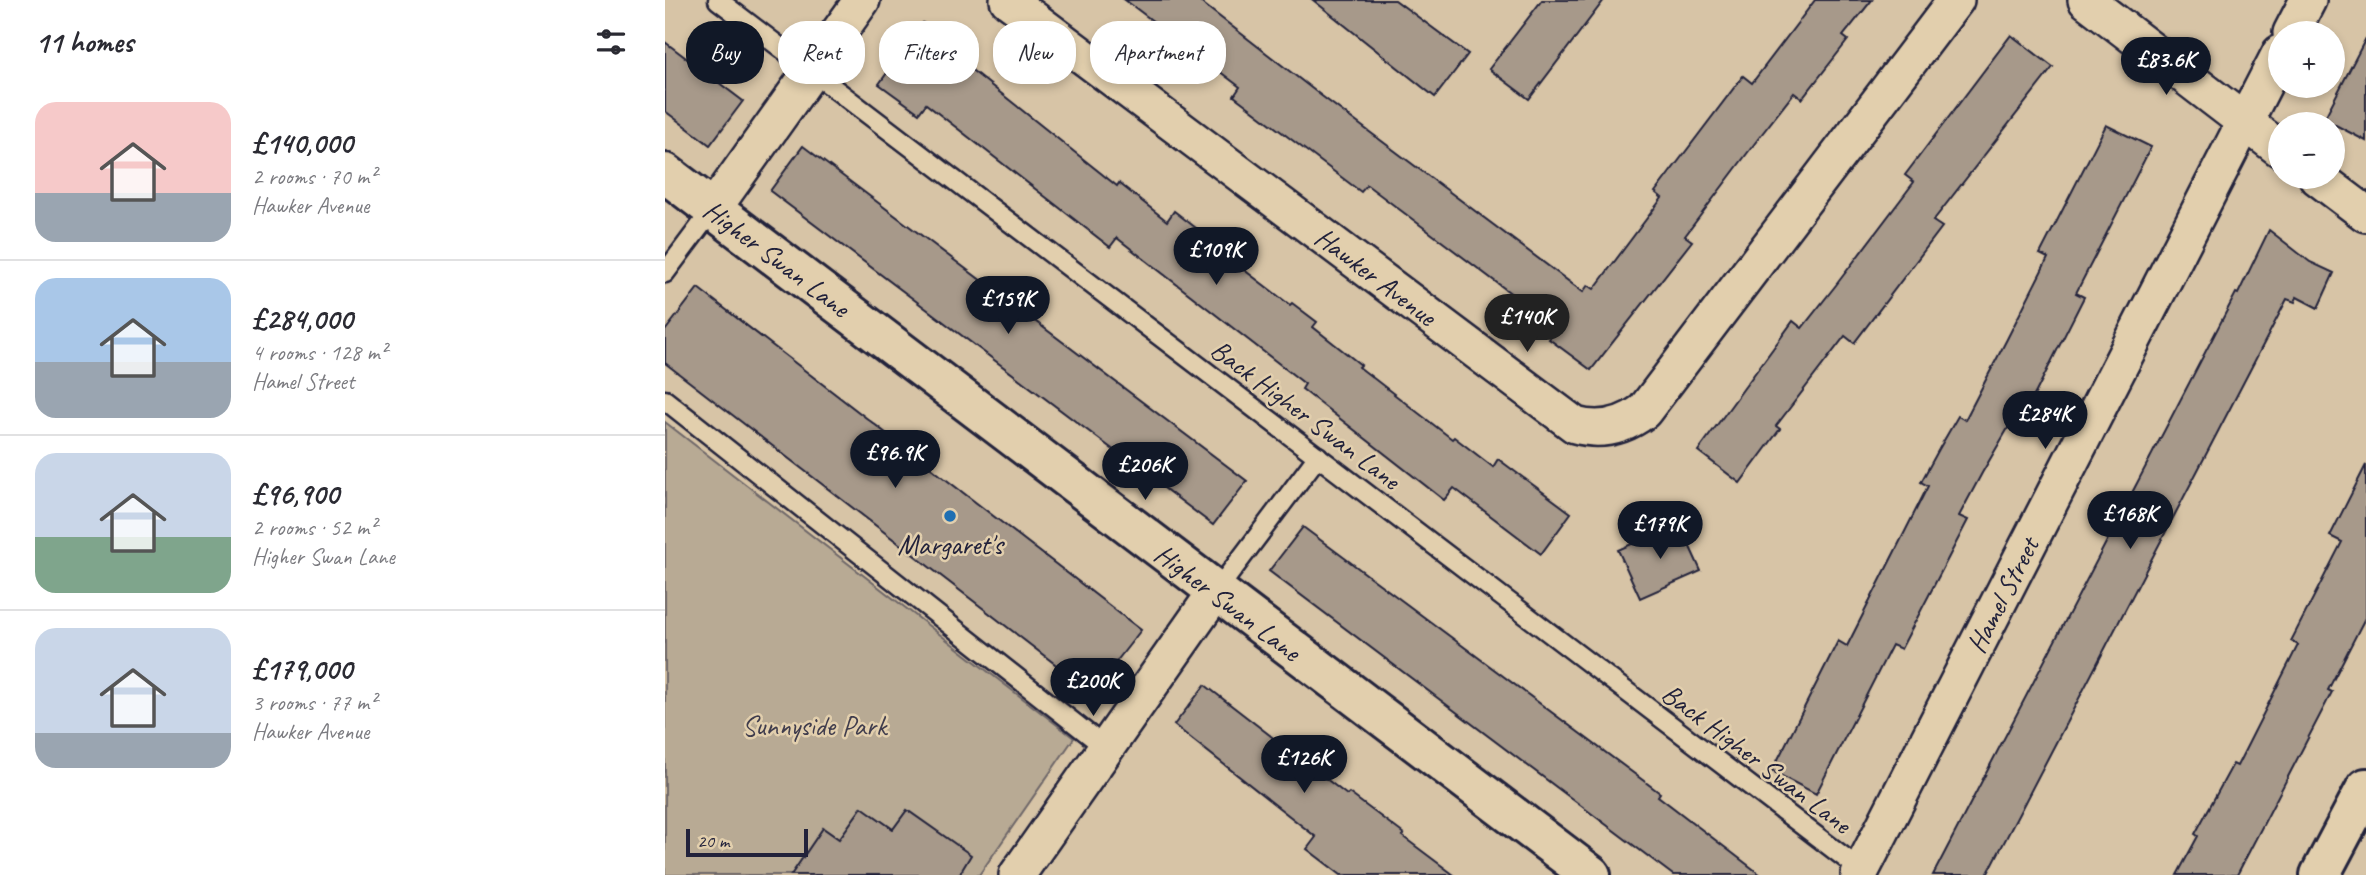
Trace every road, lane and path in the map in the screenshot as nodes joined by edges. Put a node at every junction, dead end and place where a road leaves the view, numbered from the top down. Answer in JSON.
{"nodes":[{"id":1,"x":718,"y":0,"type":"edge"},
{"id":2,"x":862,"y":0,"type":"edge"},
{"id":3,"x":1008,"y":0,"type":"edge"},
{"id":4,"x":1956,"y":0,"type":"edge"},
{"id":5,"x":2085,"y":0,"type":"edge"},
{"id":6,"x":2308,"y":0,"type":"edge"},
{"id":7,"x":847,"y":21,"type":"edge"},
{"id":8,"x":2297,"y":21,"type":"edge"},
{"id":9,"x":778,"y":46,"type":"edge"},
{"id":10,"x":2268,"y":77,"type":"edge"},
{"id":11,"x":802,"y":84,"type":"edge"},
{"id":12,"x":828,"y":84,"type":"edge"},
{"id":13,"x":2245,"y":122,"type":"junction"},
{"id":14,"x":2268,"y":140,"type":"edge"},
{"id":15,"x":665,"y":173,"type":"edge"},
{"id":16,"x":2333,"y":189,"type":"edge"},
{"id":17,"x":713,"y":209,"type":"junction"},
{"id":18,"x":2366,"y":214,"type":"edge"},
{"id":19,"x":665,"y":273,"type":"edge"},
{"id":20,"x":665,"y":400,"type":"edge"},
{"id":21,"x":1318,"y":456,"type":"junction"},
{"id":22,"x":1215,"y":593,"type":"junction"},
{"id":23,"x":1106,"y":748,"type":"junction"},
{"id":24,"x":2366,"y":788,"type":"edge"},
{"id":25,"x":1860,"y":873,"type":"edge"},
{"id":26,"x":1017,"y":875,"type":"edge"},
{"id":27,"x":1591,"y":875,"type":"edge"},
{"id":28,"x":2320,"y":875,"type":"edge"}],
"edges":[{"from":1,"to":9,"type":"lane","name":"Back Higher Swan Lane"},
{"from":2,"to":7,"type":"street"},
{"from":3,"to":4,"type":"street","name":"Hawker Avenue"},
{"from":5,"to":13,"type":"street"},
{"from":6,"to":8,"type":"street"},
{"from":10,"to":13,"type":"street","name":"Hamel Street"},
{"from":11,"to":17,"type":"street"},
{"from":12,"to":21,"type":"lane","name":"Back Higher Swan Lane"},
{"from":13,"to":14,"type":"street"},
{"from":13,"to":25,"type":"street","name":"Hamel Street"},
{"from":15,"to":17,"type":"street","name":"Higher Swan Lane"},
{"from":16,"to":18,"type":"street"},
{"from":17,"to":19,"type":"lane"},
{"from":17,"to":22,"type":"street","name":"Higher Swan Lane"},
{"from":20,"to":23,"type":"lane"},
{"from":21,"to":22,"type":"lane"},
{"from":21,"to":25,"type":"lane","name":"Back Higher Swan Lane"},
{"from":22,"to":23,"type":"street"},
{"from":22,"to":27,"type":"street","name":"Higher Swan Lane"},
{"from":23,"to":26,"type":"street"},
{"from":24,"to":28,"type":"street"}]}
